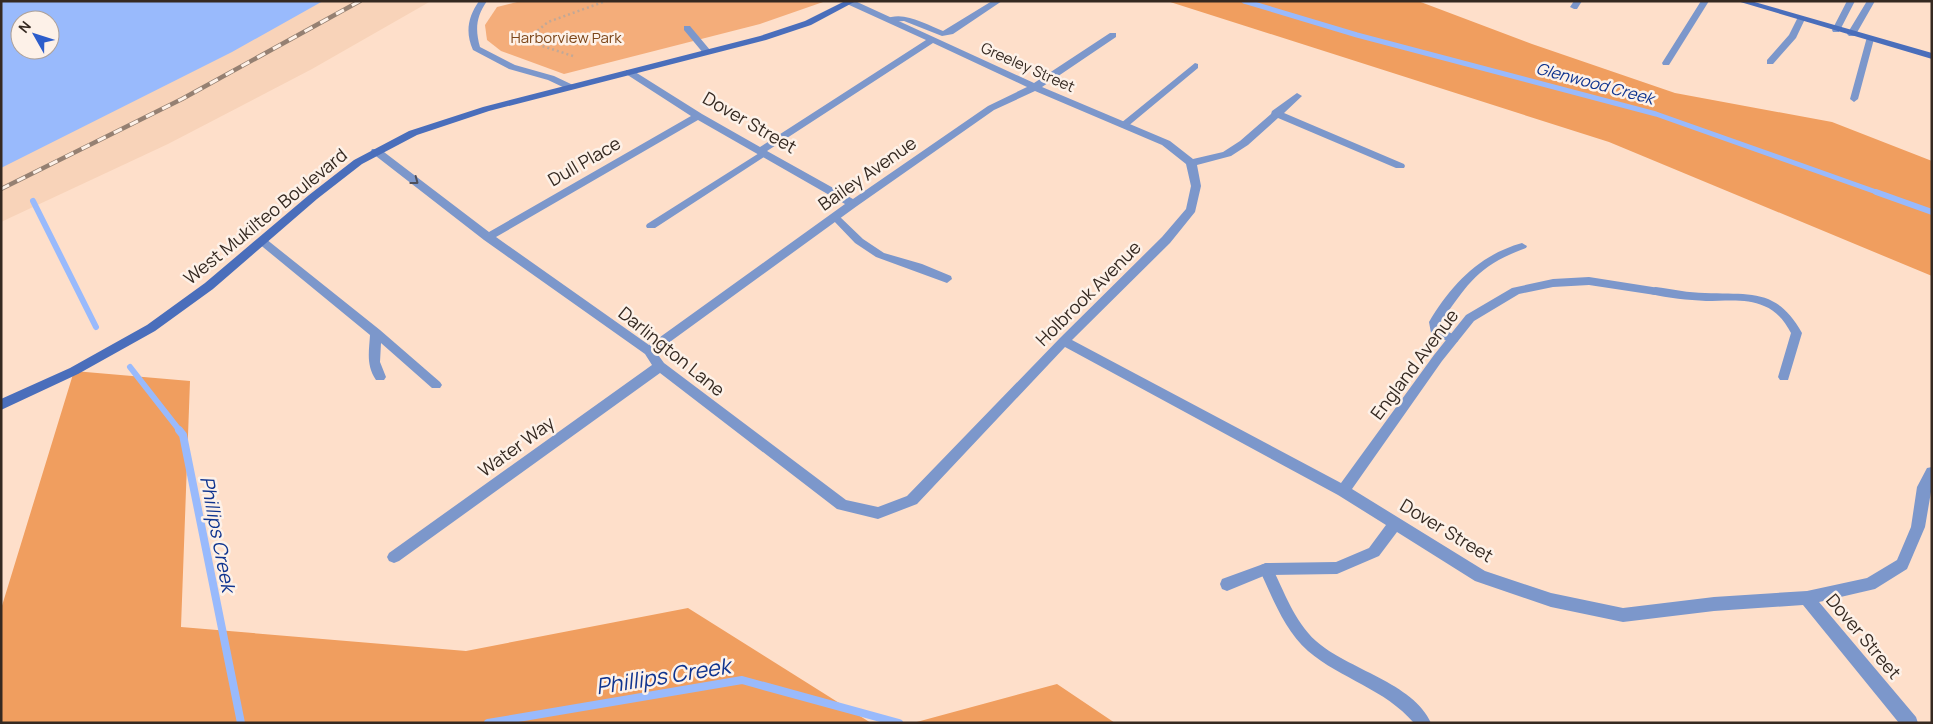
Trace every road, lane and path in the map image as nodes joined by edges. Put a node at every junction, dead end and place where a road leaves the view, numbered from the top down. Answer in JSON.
{"nodes":[{"id":1,"x":483,"y":1,"type":"edge"},
{"id":2,"x":606,"y":1,"type":"edge"},
{"id":3,"x":998,"y":1,"type":"edge"},
{"id":4,"x":1705,"y":1,"type":"edge"},
{"id":5,"x":1741,"y":1,"type":"edge"},
{"id":6,"x":1851,"y":1,"type":"edge"},
{"id":7,"x":1871,"y":1,"type":"edge"},
{"id":8,"x":851,"y":2,"type":"edge"},
{"id":9,"x":1760,"y":4,"type":"edge"},
{"id":10,"x":1801,"y":19,"type":"junction"},
{"id":11,"x":888,"y":20,"type":"junction"},
{"id":12,"x":687,"y":28,"type":"dead end"},
{"id":13,"x":1836,"y":30,"type":"junction"},
{"id":14,"x":1852,"y":34,"type":"junction"},
{"id":15,"x":1113,"y":35,"type":"dead end"},
{"id":16,"x":1870,"y":39,"type":"junction"},
{"id":17,"x":932,"y":40,"type":"junction"},
{"id":18,"x":707,"y":52,"type":"junction"},
{"id":19,"x":573,"y":56,"type":"dead end"},
{"id":20,"x":1932,"y":56,"type":"edge"},
{"id":21,"x":1770,"y":62,"type":"dead end"},
{"id":22,"x":1666,"y":63,"type":"dead end"},
{"id":23,"x":1195,"y":66,"type":"dead end"},
{"id":24,"x":628,"y":72,"type":"junction"},
{"id":25,"x":570,"y":87,"type":"junction"},
{"id":26,"x":1035,"y":87,"type":"junction"},
{"id":27,"x":1296,"y":96,"type":"dead end"},
{"id":28,"x":1854,"y":99,"type":"dead end"},
{"id":29,"x":1275,"y":113,"type":"junction"},
{"id":30,"x":698,"y":116,"type":"junction"},
{"id":31,"x":1124,"y":125,"type":"junction"},
{"id":32,"x":376,"y":152,"type":"junction"},
{"id":33,"x":762,"y":152,"type":"junction"},
{"id":34,"x":1190,"y":163,"type":"junction"},
{"id":35,"x":1400,"y":166,"type":"dead end"},
{"id":36,"x":853,"y":204,"type":"junction"},
{"id":37,"x":835,"y":216,"type":"junction"},
{"id":38,"x":651,"y":226,"type":"dead end"},
{"id":39,"x":488,"y":237,"type":"junction"},
{"id":40,"x":262,"y":241,"type":"junction"},
{"id":41,"x":1522,"y":246,"type":"dead end"},
{"id":42,"x":947,"y":279,"type":"dead end"},
{"id":43,"x":1655,"y":291,"type":"joint"},
{"id":44,"x":376,"y":333,"type":"junction"},
{"id":45,"x":1453,"y":339,"type":"junction"},
{"id":46,"x":1064,"y":341,"type":"junction"},
{"id":47,"x":649,"y":351,"type":"junction"},
{"id":48,"x":660,"y":366,"type":"junction"},
{"id":49,"x":380,"y":377,"type":"dead end"},
{"id":50,"x":1784,"y":377,"type":"dead end"},
{"id":51,"x":436,"y":385,"type":"dead end"},
{"id":52,"x":1,"y":405,"type":"edge"},
{"id":53,"x":1932,"y":472,"type":"edge"},
{"id":54,"x":1343,"y":491,"type":"junction"},
{"id":55,"x":878,"y":513,"type":"joint"},
{"id":56,"x":1395,"y":523,"type":"junction"},
{"id":57,"x":394,"y":557,"type":"dead end"},
{"id":58,"x":1266,"y":569,"type":"junction"},
{"id":59,"x":1227,"y":584,"type":"dead end"},
{"id":60,"x":1807,"y":598,"type":"junction"},
{"id":61,"x":1424,"y":723,"type":"edge"},
{"id":62,"x":1910,"y":723,"type":"edge"}],
"edges":[{"from":1,"to":25,"type":"lane"},
{"from":2,"to":19,"type":"path"},
{"from":3,"to":11,"type":"lane"},
{"from":4,"to":22,"type":"lane"},
{"from":5,"to":9,"type":"main road"},
{"from":6,"to":13,"type":"lane"},
{"from":7,"to":14,"type":"street"},
{"from":8,"to":11,"type":"street","name":"Greeley Street"},
{"from":8,"to":18,"type":"main road","name":"West Mukilteo Boulevard"},
{"from":9,"to":10,"type":"main road"},
{"from":10,"to":13,"type":"main road"},
{"from":10,"to":21,"type":"street"},
{"from":11,"to":17,"type":"street","name":"Greeley Street"},
{"from":12,"to":18,"type":"lane"},
{"from":13,"to":14,"type":"main road"},
{"from":14,"to":16,"type":"main road"},
{"from":15,"to":26,"type":"street","name":"Bailey Avenue"},
{"from":16,"to":20,"type":"main road"},
{"from":16,"to":28,"type":"lane"},
{"from":17,"to":26,"type":"street","name":"Greeley Street"},
{"from":17,"to":33,"type":"street"},
{"from":18,"to":24,"type":"main road","name":"West Mukilteo Boulevard"},
{"from":23,"to":31,"type":"lane"},
{"from":24,"to":25,"type":"main road","name":"West Mukilteo Boulevard"},
{"from":24,"to":30,"type":"street","name":"Dover Street"},
{"from":25,"to":32,"type":"main road","name":"West Mukilteo Boulevard"},
{"from":26,"to":31,"type":"street","name":"Greeley Street"},
{"from":26,"to":36,"type":"street","name":"Bailey Avenue"},
{"from":27,"to":29,"type":"street"},
{"from":29,"to":34,"type":"street"},
{"from":29,"to":35,"type":"street"},
{"from":30,"to":33,"type":"street","name":"Dover Street"},
{"from":30,"to":39,"type":"street","name":"Dull Place"},
{"from":31,"to":34,"type":"street","name":"Greeley Street"},
{"from":32,"to":39,"type":"street","name":"Darlington Lane","one_way":true},
{"from":32,"to":40,"type":"main road","name":"West Mukilteo Boulevard"},
{"from":33,"to":36,"type":"street","name":"Dover Street"},
{"from":33,"to":38,"type":"lane"},
{"from":34,"to":46,"type":"street","name":"Holbrook Avenue"},
{"from":36,"to":37,"type":"street","name":"Bailey Avenue"},
{"from":37,"to":42,"type":"lane"},
{"from":37,"to":47,"type":"street","name":"Bailey Avenue"},
{"from":39,"to":47,"type":"street","name":"Darlington Lane"},
{"from":40,"to":44,"type":"lane"},
{"from":40,"to":52,"type":"main road","name":"West Mukilteo Boulevard"},
{"from":41,"to":45,"type":"lane"},
{"from":43,"to":45,"type":"street","name":"England Avenue"},
{"from":43,"to":50,"type":"lane"},
{"from":44,"to":49,"type":"lane"},
{"from":44,"to":51,"type":"lane"},
{"from":45,"to":54,"type":"street","name":"England Avenue"},
{"from":46,"to":54,"type":"street","name":"Dover Street"},
{"from":46,"to":55,"type":"street","name":"Holbrook Avenue"},
{"from":47,"to":48,"type":"street","name":"Darlington Lane"},
{"from":48,"to":55,"type":"street","name":"Darlington Lane"},
{"from":48,"to":57,"type":"street","name":"Water Way"},
{"from":53,"to":60,"type":"street"},
{"from":54,"to":56,"type":"street","name":"Dover Street"},
{"from":56,"to":58,"type":"street"},
{"from":56,"to":60,"type":"street","name":"Dover Street"},
{"from":58,"to":59,"type":"street"},
{"from":58,"to":61,"type":"lane"},
{"from":60,"to":62,"type":"street","name":"Dover Street"}]}
